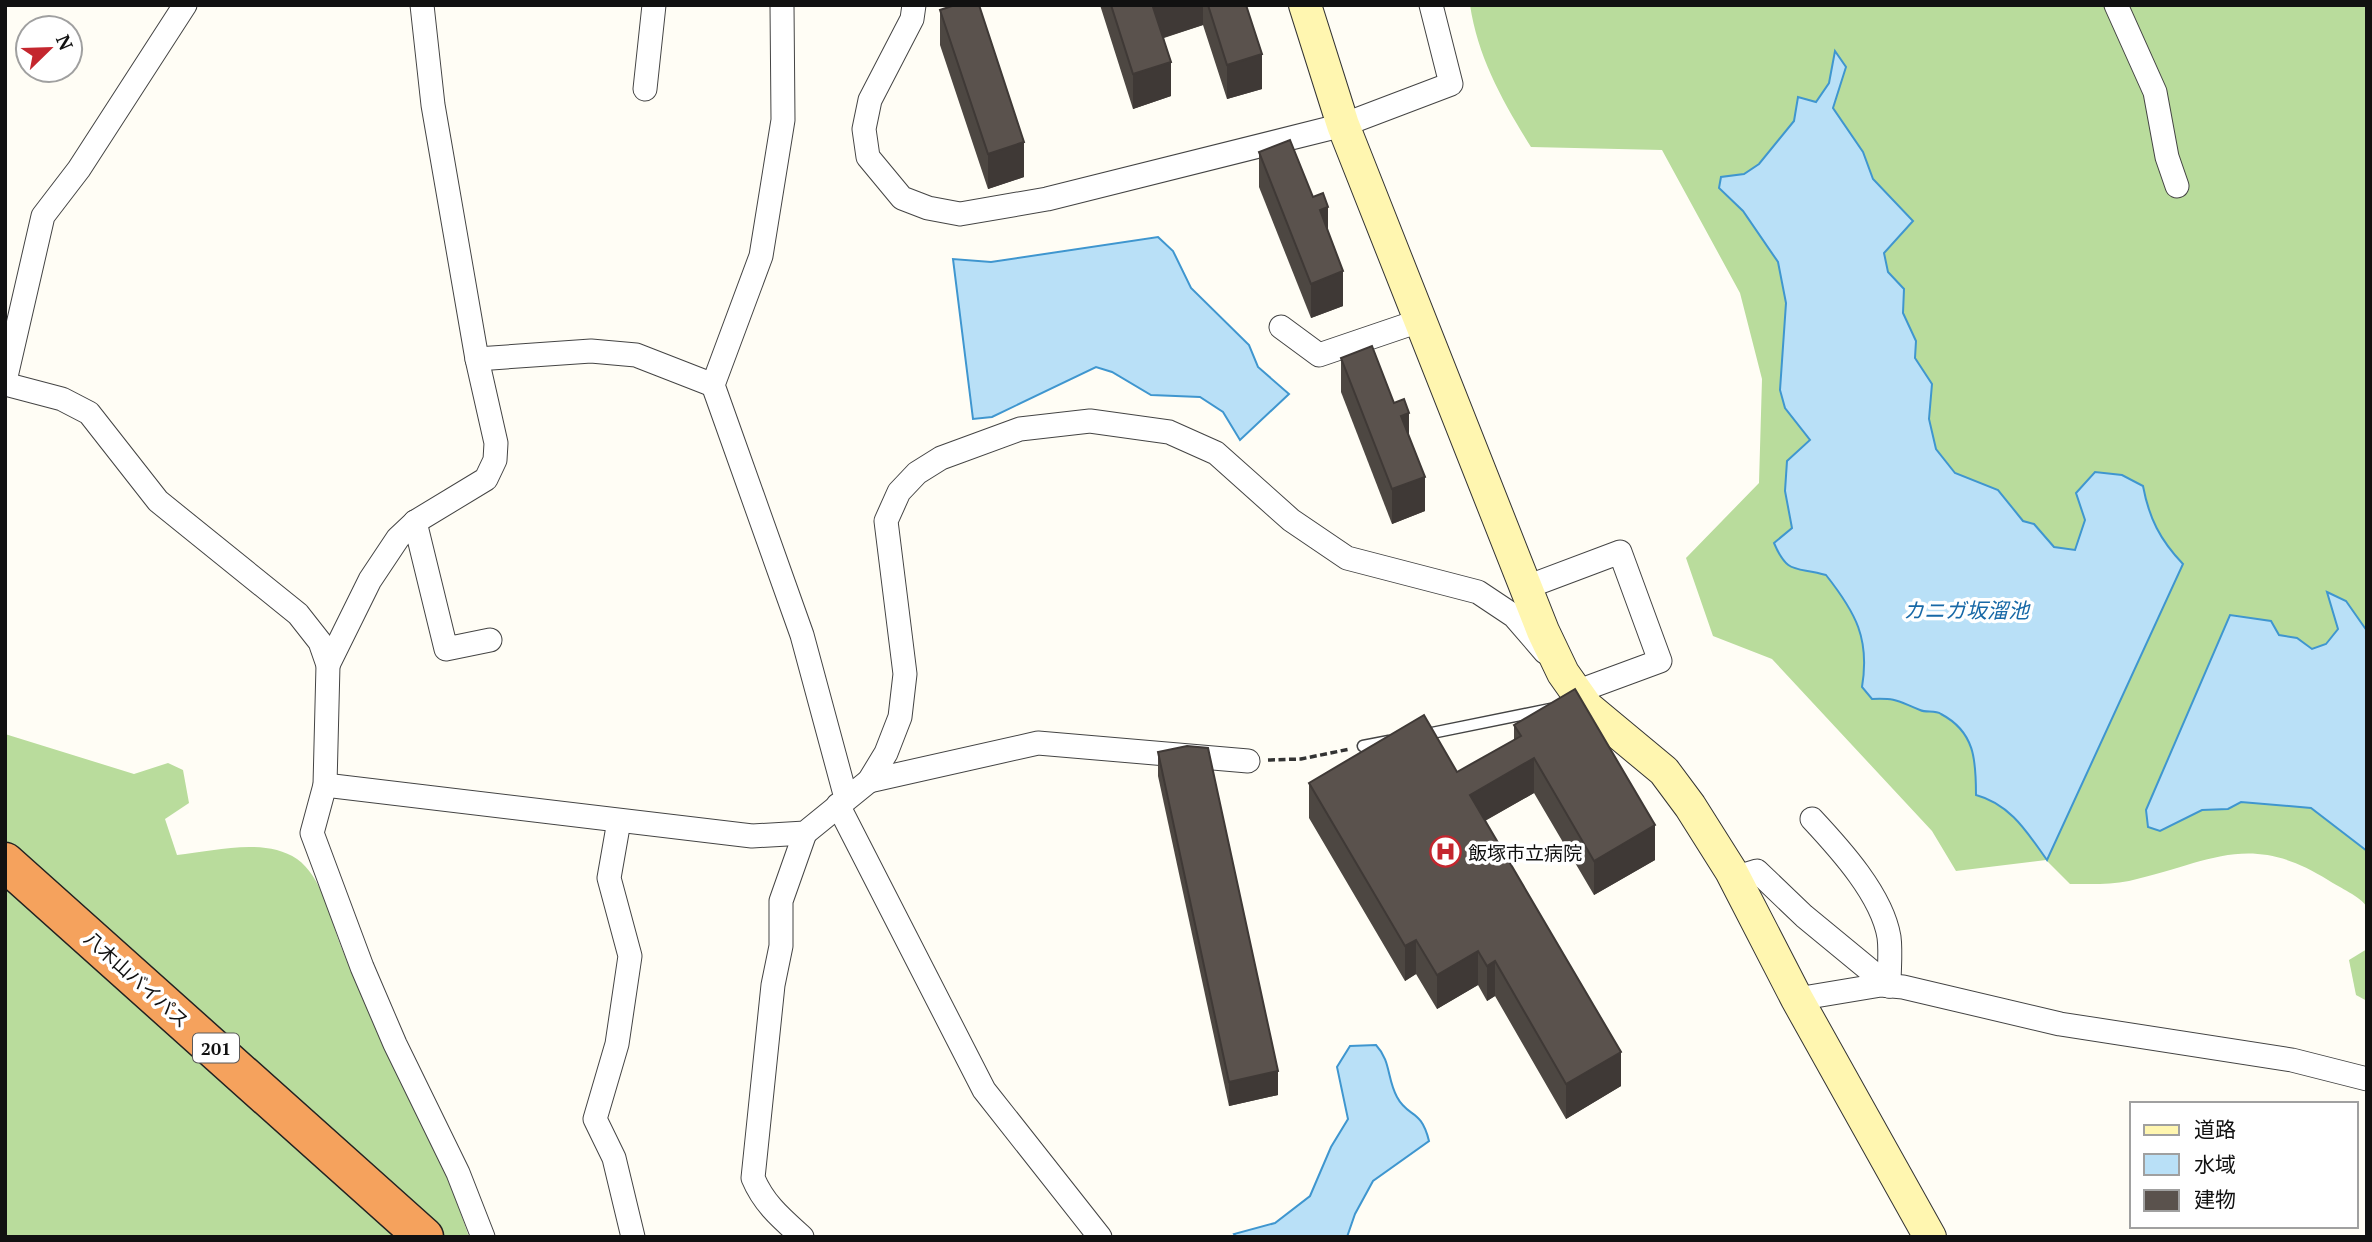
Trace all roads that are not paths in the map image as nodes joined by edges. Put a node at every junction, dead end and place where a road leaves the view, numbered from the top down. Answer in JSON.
{"nodes":[{"id":1,"x":185,"y":5,"type":"edge"},
{"id":2,"x":422,"y":5,"type":"edge"},
{"id":3,"x":654,"y":5,"type":"edge"},
{"id":4,"x":782,"y":5,"type":"edge"},
{"id":5,"x":914,"y":5,"type":"edge"},
{"id":6,"x":1305,"y":5,"type":"edge"},
{"id":7,"x":1431,"y":5,"type":"edge"},
{"id":8,"x":2116,"y":5,"type":"edge"},
{"id":9,"x":645,"y":89,"type":"dead end"},
{"id":10,"x":1343,"y":125,"type":"junction"},
{"id":11,"x":2177,"y":186,"type":"dead end"},
{"id":12,"x":1422,"y":320,"type":"junction"},
{"id":13,"x":1281,"y":327,"type":"dead end"},
{"id":14,"x":477,"y":359,"type":"junction"},
{"id":15,"x":5,"y":383,"type":"edge"},
{"id":16,"x":713,"y":385,"type":"junction"},
{"id":17,"x":415,"y":522,"type":"junction"},
{"id":18,"x":1527,"y":587,"type":"junction"},
{"id":19,"x":489,"y":640,"type":"dead end"},
{"id":20,"x":328,"y":665,"type":"junction"},
{"id":21,"x":1570,"y":696,"type":"junction"},
{"id":22,"x":1415,"y":736,"type":"edge"},
{"id":23,"x":1402,"y":738,"type":"edge"},
{"id":24,"x":1363,"y":746,"type":"road end"},
{"id":25,"x":1248,"y":761,"type":"road end"},
{"id":26,"x":869,"y":781,"type":"junction"},
{"id":27,"x":325,"y":785,"type":"junction"},
{"id":28,"x":842,"y":802,"type":"junction"},
{"id":29,"x":1812,"y":819,"type":"dead end"},
{"id":30,"x":619,"y":821,"type":"junction"},
{"id":31,"x":805,"y":833,"type":"junction"},
{"id":32,"x":5,"y":862,"type":"edge"},
{"id":33,"x":1734,"y":878,"type":"junction"},
{"id":34,"x":1889,"y":986,"type":"junction"},
{"id":35,"x":1797,"y":999,"type":"junction"},
{"id":36,"x":2367,"y":1079,"type":"edge"},
{"id":37,"x":425,"y":1237,"type":"edge"},
{"id":38,"x":482,"y":1237,"type":"edge"},
{"id":39,"x":633,"y":1237,"type":"edge"},
{"id":40,"x":802,"y":1237,"type":"edge"},
{"id":41,"x":1100,"y":1237,"type":"edge"},
{"id":42,"x":1930,"y":1237,"type":"edge"}],
"edges":[{"from":1,"to":15,"type":"street"},
{"from":2,"to":14,"type":"street"},
{"from":3,"to":9,"type":"street"},
{"from":4,"to":16,"type":"street"},
{"from":5,"to":10,"type":"street"},
{"from":6,"to":10,"type":"street"},
{"from":7,"to":10,"type":"street"},
{"from":8,"to":11,"type":"street"},
{"from":10,"to":12,"type":"street"},
{"from":12,"to":13,"type":"street"},
{"from":12,"to":18,"type":"street"},
{"from":14,"to":16,"type":"street"},
{"from":14,"to":17,"type":"street"},
{"from":15,"to":20,"type":"street"},
{"from":16,"to":28,"type":"street"},
{"from":17,"to":19,"type":"street"},
{"from":17,"to":20,"type":"street"},
{"from":18,"to":21,"type":"street"},
{"from":18,"to":21,"type":"street"},
{"from":20,"to":27,"type":"street"},
{"from":21,"to":22,"type":"lane"},
{"from":21,"to":26,"type":"street"},
{"from":21,"to":33,"type":"street"},
{"from":23,"to":24,"type":"lane"},
{"from":25,"to":26,"type":"street"},
{"from":26,"to":28,"type":"street"},
{"from":27,"to":30,"type":"street"},
{"from":27,"to":38,"type":"street"},
{"from":28,"to":31,"type":"street"},
{"from":28,"to":41,"type":"street"},
{"from":29,"to":34,"type":"street"},
{"from":30,"to":31,"type":"street"},
{"from":30,"to":39,"type":"street"},
{"from":31,"to":40,"type":"street"},
{"from":32,"to":37,"type":"highway","name":"八木山バイパス","number":"201"},
{"from":33,"to":34,"type":"street"},
{"from":33,"to":35,"type":"street"},
{"from":34,"to":35,"type":"street"},
{"from":34,"to":36,"type":"street"},
{"from":35,"to":42,"type":"street"}]}
